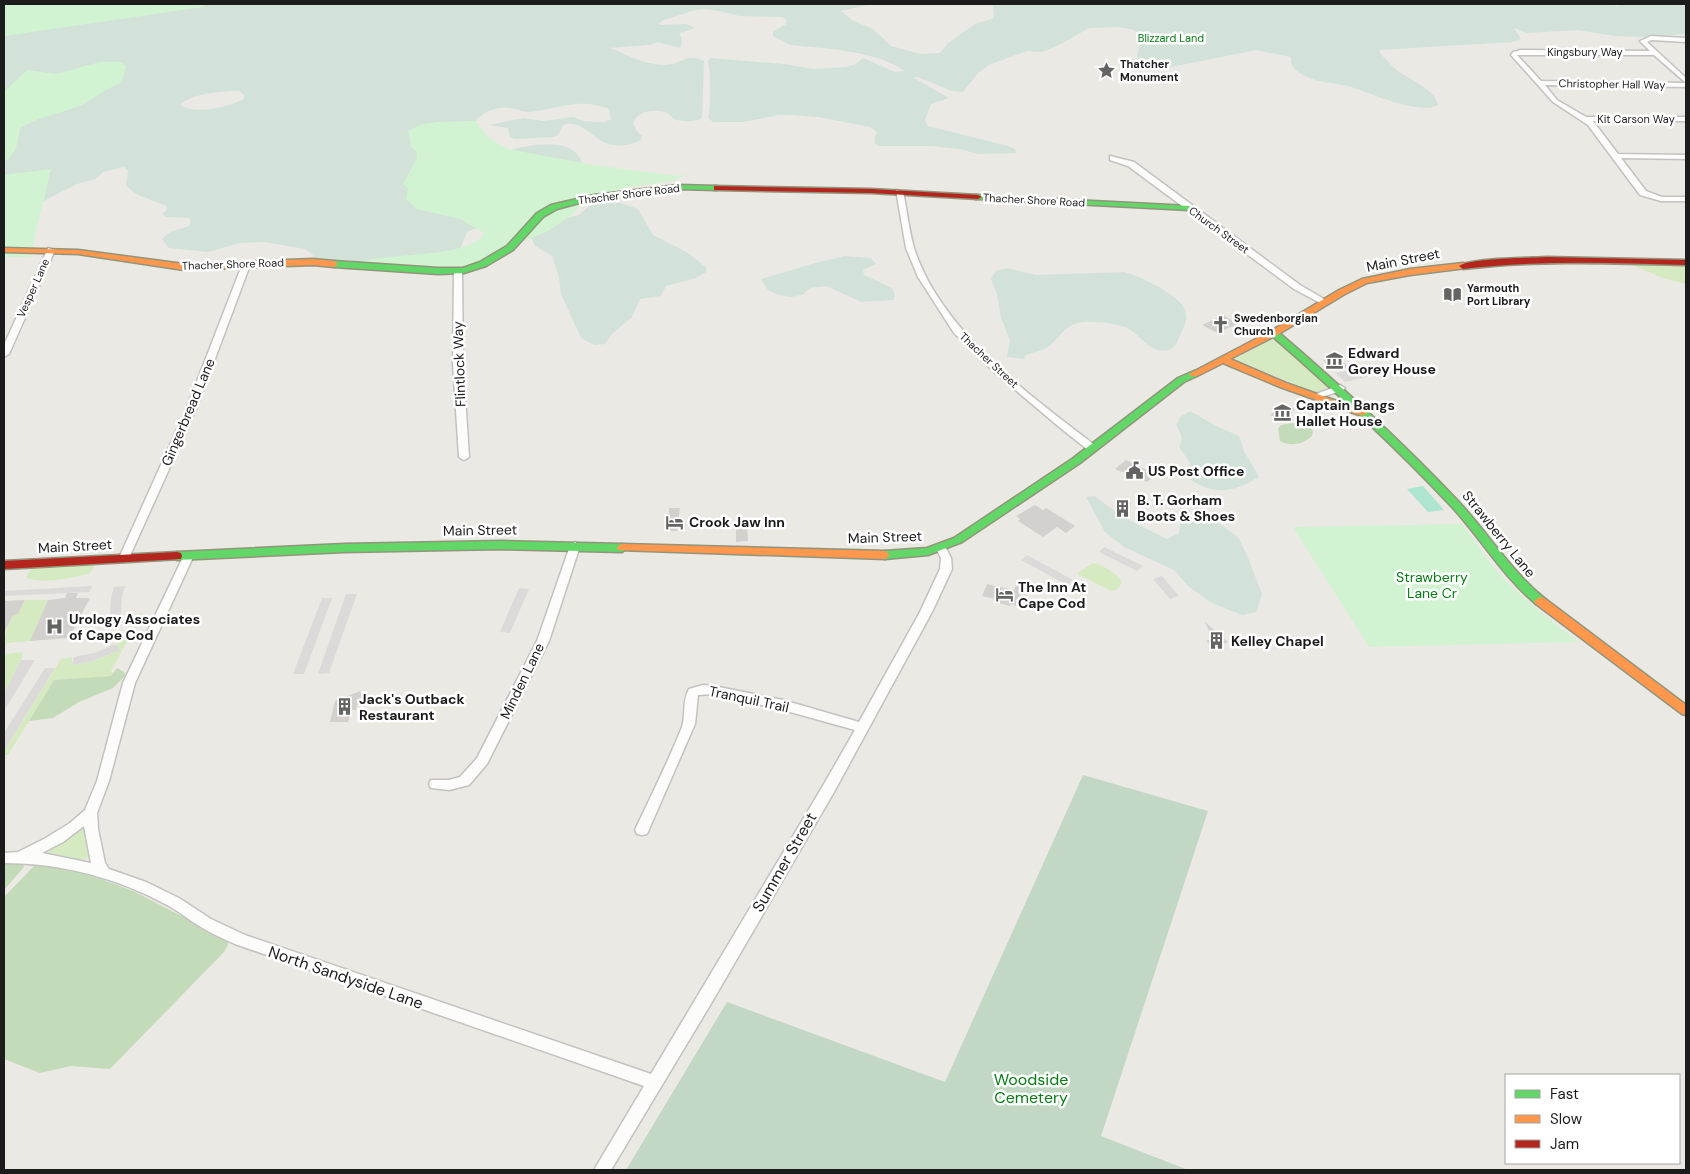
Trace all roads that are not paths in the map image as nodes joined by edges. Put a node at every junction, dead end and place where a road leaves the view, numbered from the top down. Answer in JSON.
{"nodes":[{"id":1,"x":1686,"y":40,"type":"edge"},
{"id":2,"x":1654,"y":52,"type":"junction"},
{"id":3,"x":1686,"y":81,"type":"edge"},
{"id":4,"x":1538,"y":83,"type":"junction"},
{"id":5,"x":1686,"y":85,"type":"edge"},
{"id":6,"x":1585,"y":119,"type":"junction"},
{"id":7,"x":1686,"y":120,"type":"edge"},
{"id":8,"x":1616,"y":156,"type":"junction"},
{"id":9,"x":1686,"y":157,"type":"edge"},
{"id":10,"x":1113,"y":158,"type":"dead end"},
{"id":11,"x":898,"y":192,"type":"junction"},
{"id":12,"x":1686,"y":199,"type":"edge"},
{"id":13,"x":1189,"y":208,"type":"junction"},
{"id":14,"x":4,"y":250,"type":"edge"},
{"id":15,"x":51,"y":250,"type":"junction"},
{"id":16,"x":1686,"y":263,"type":"edge"},
{"id":17,"x":246,"y":265,"type":"junction"},
{"id":18,"x":458,"y":271,"type":"junction"},
{"id":19,"x":1325,"y":302,"type":"junction"},
{"id":20,"x":1274,"y":333,"type":"junction"},
{"id":21,"x":4,"y":354,"type":"edge"},
{"id":22,"x":1222,"y":359,"type":"junction"},
{"id":23,"x":1340,"y":388,"type":"junction"},
{"id":24,"x":1316,"y":396,"type":"junction"},
{"id":25,"x":1372,"y":418,"type":"junction"},
{"id":26,"x":1092,"y":448,"type":"junction"},
{"id":27,"x":464,"y":457,"type":"dead end"},
{"id":28,"x":575,"y":546,"type":"junction"},
{"id":29,"x":941,"y":548,"type":"junction"},
{"id":30,"x":189,"y":555,"type":"junction"},
{"id":31,"x":124,"y":558,"type":"junction"},
{"id":32,"x":4,"y":565,"type":"edge"},
{"id":33,"x":1686,"y":711,"type":"edge"},
{"id":34,"x":861,"y":727,"type":"junction"},
{"id":35,"x":436,"y":784,"type":"dead end"},
{"id":36,"x":90,"y":813,"type":"junction"},
{"id":37,"x":642,"y":830,"type":"dead end"},
{"id":38,"x":19,"y":857,"type":"junction"},
{"id":39,"x":4,"y":858,"type":"edge"},
{"id":40,"x":104,"y":873,"type":"junction"},
{"id":41,"x":655,"y":1083,"type":"junction"},
{"id":42,"x":602,"y":1170,"type":"edge"}],
"edges":[{"from":1,"to":2,"type":"street"},
{"from":2,"to":3,"type":"street"},
{"from":2,"to":4,"type":"street","name":"Kingsbury Way"},
{"from":4,"to":5,"type":"street","name":"Christopher Hall Way"},
{"from":4,"to":6,"type":"street"},
{"from":6,"to":7,"type":"street","name":"Kit Carson Way"},
{"from":6,"to":8,"type":"street"},
{"from":8,"to":9,"type":"street"},
{"from":8,"to":12,"type":"street"},
{"from":10,"to":13,"type":"street","name":"Church Street"},
{"from":11,"to":13,"type":"street","name":"Thacher Shore Road"},
{"from":11,"to":18,"type":"street","name":"Thacher Shore Road"},
{"from":11,"to":26,"type":"street","name":"Thacher Street"},
{"from":13,"to":19,"type":"street","name":"Church Street"},
{"from":14,"to":15,"type":"street","name":"Thacher Shore Road"},
{"from":15,"to":17,"type":"street","name":"Thacher Shore Road"},
{"from":15,"to":21,"type":"street","name":"Vesper Lane"},
{"from":16,"to":19,"type":"street","name":"Main Street"},
{"from":17,"to":18,"type":"street","name":"Thacher Shore Road"},
{"from":17,"to":31,"type":"street","name":"Gingerbread Lane"},
{"from":18,"to":27,"type":"street","name":"Flintlock Way"},
{"from":19,"to":20,"type":"street","name":"Main Street"},
{"from":20,"to":22,"type":"street","name":"Main Street"},
{"from":20,"to":23,"type":"street","name":"Strawberry Lane"},
{"from":22,"to":24,"type":"street","name":"Strawberry Lane"},
{"from":22,"to":26,"type":"street","name":"Main Street"},
{"from":23,"to":24,"type":"street"},
{"from":23,"to":25,"type":"street","name":"Strawberry Lane"},
{"from":24,"to":25,"type":"street","name":"Strawberry Lane"},
{"from":25,"to":33,"type":"street","name":"Strawberry Lane"},
{"from":26,"to":29,"type":"street","name":"Main Street"},
{"from":28,"to":29,"type":"street","name":"Main Street"},
{"from":28,"to":30,"type":"street","name":"Main Street"},
{"from":28,"to":35,"type":"street","name":"Minden Lane"},
{"from":29,"to":34,"type":"street","name":"Summer Street"},
{"from":30,"to":31,"type":"street","name":"Main Street"},
{"from":30,"to":36,"type":"street"},
{"from":31,"to":32,"type":"street","name":"Main Street"},
{"from":34,"to":37,"type":"street","name":"Tranquil Trail"},
{"from":34,"to":41,"type":"street","name":"Summer Street"},
{"from":36,"to":38,"type":"street"},
{"from":36,"to":40,"type":"street"},
{"from":38,"to":39,"type":"street"},
{"from":38,"to":40,"type":"street","name":"North Sandyside Lane"},
{"from":40,"to":41,"type":"street","name":"North Sandyside Lane"},
{"from":41,"to":42,"type":"street","name":"Summer Street"}]}
